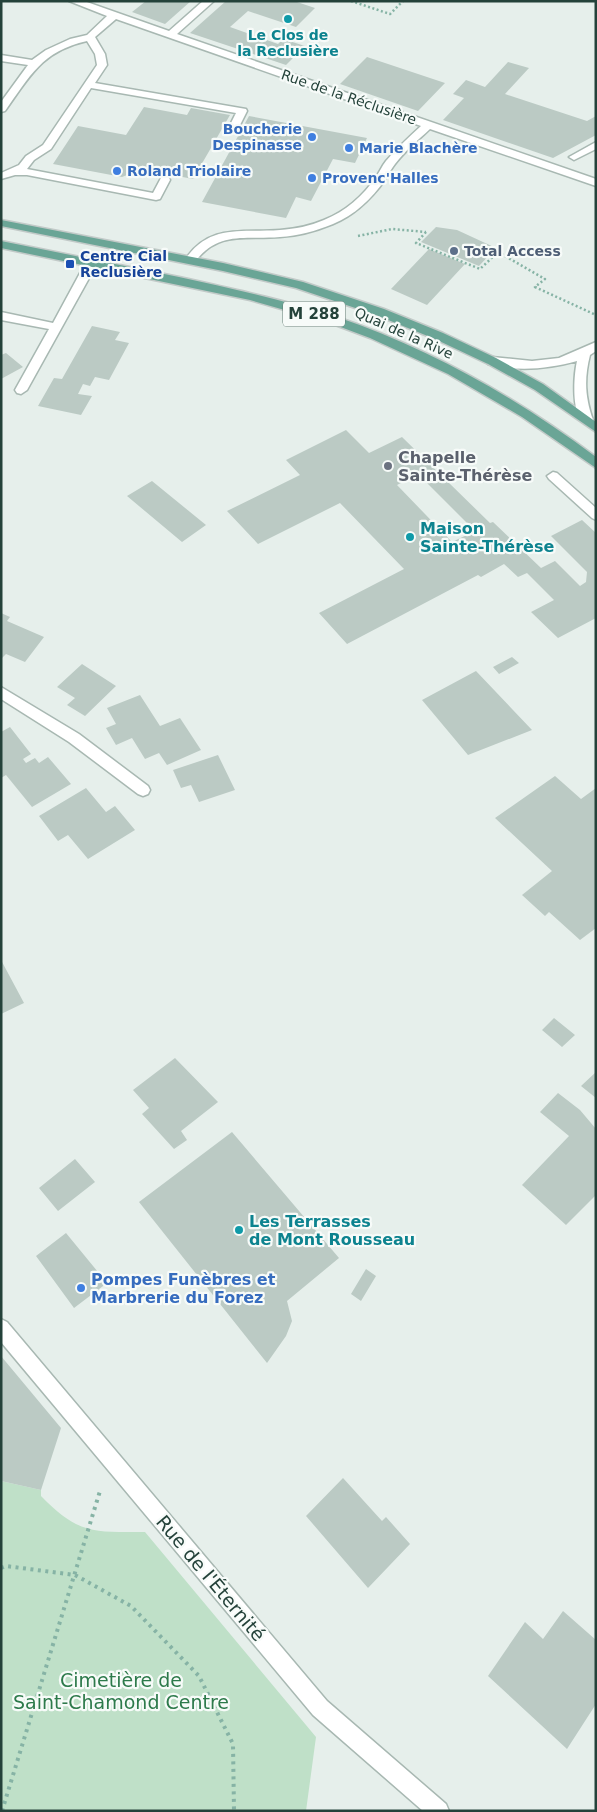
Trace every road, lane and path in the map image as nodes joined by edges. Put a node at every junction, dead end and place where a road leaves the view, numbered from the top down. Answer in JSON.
{"nodes":[{"id":1,"x":74,"y":1,"type":"edge"},
{"id":2,"x":209,"y":1,"type":"edge"},
{"id":3,"x":351,"y":1,"type":"edge"},
{"id":4,"x":403,"y":1,"type":"edge"},
{"id":5,"x":114,"y":15,"type":"junction"},
{"id":6,"x":170,"y":35,"type":"junction"},
{"id":7,"x":90,"y":37,"type":"junction"},
{"id":8,"x":1,"y":58,"type":"edge"},
{"id":9,"x":34,"y":63,"type":"junction"},
{"id":10,"x":89,"y":85,"type":"junction"},
{"id":11,"x":1,"y":109,"type":"edge"},
{"id":12,"x":428,"y":125,"type":"junction"},
{"id":13,"x":233,"y":129,"type":"dead end"},
{"id":14,"x":596,"y":145,"type":"edge"},
{"id":15,"x":574,"y":157,"type":"dead end"},
{"id":16,"x":15,"y":172,"type":"junction"},
{"id":17,"x":1,"y":176,"type":"edge"},
{"id":18,"x":165,"y":180,"type":"dead end"},
{"id":19,"x":596,"y":183,"type":"edge"},
{"id":20,"x":1,"y":223,"type":"edge"},
{"id":21,"x":426,"y":232,"type":"dead end"},
{"id":22,"x":1,"y":244,"type":"edge"},
{"id":23,"x":190,"y":261,"type":"junction"},
{"id":24,"x":92,"y":262,"type":"junction"},
{"id":25,"x":596,"y":315,"type":"edge"},
{"id":26,"x":1,"y":316,"type":"edge"},
{"id":27,"x":56,"y":327,"type":"junction"},
{"id":28,"x":596,"y":346,"type":"edge"},
{"id":29,"x":584,"y":354,"type":"junction"},
{"id":30,"x":492,"y":361,"type":"junction"},
{"id":31,"x":20,"y":390,"type":"dead end"},
{"id":32,"x":591,"y":424,"type":"edge"},
{"id":33,"x":596,"y":464,"type":"edge"},
{"id":34,"x":553,"y":476,"type":"dead end"},
{"id":35,"x":596,"y":516,"type":"edge"},
{"id":36,"x":1,"y":692,"type":"edge"},
{"id":37,"x":143,"y":790,"type":"dead end"},
{"id":38,"x":1,"y":1328,"type":"edge"},
{"id":39,"x":110,"y":1457,"type":"junction"},
{"id":40,"x":1,"y":1568,"type":"edge"},
{"id":41,"x":75,"y":1575,"type":"junction"},
{"id":42,"x":2,"y":1811,"type":"edge"},
{"id":43,"x":234,"y":1811,"type":"edge"},
{"id":44,"x":440,"y":1811,"type":"edge"}],
"edges":[{"from":1,"to":5,"type":"street","name":"Rue de la Réclusière"},
{"from":2,"to":6,"type":"street"},
{"from":3,"to":4,"type":"path"},
{"from":5,"to":6,"type":"street","name":"Rue de la Réclusière"},
{"from":5,"to":7,"type":"street"},
{"from":6,"to":12,"type":"street","name":"Rue de la Réclusière"},
{"from":7,"to":9,"type":"street"},
{"from":7,"to":10,"type":"street"},
{"from":8,"to":9,"type":"street"},
{"from":9,"to":11,"type":"street"},
{"from":10,"to":13,"type":"street"},
{"from":10,"to":16,"type":"street"},
{"from":12,"to":19,"type":"street","name":"Rue de la Réclusière"},
{"from":12,"to":23,"type":"street"},
{"from":14,"to":15,"type":"street"},
{"from":16,"to":17,"type":"street"},
{"from":16,"to":18,"type":"street"},
{"from":20,"to":23,"type":"main road","name":"Quai de la Rive","number":"M 288"},
{"from":21,"to":25,"type":"path"},
{"from":22,"to":24,"type":"main road","name":"Quai de la Rive","number":"M 288"},
{"from":23,"to":30,"type":"main road","name":"Quai de la Rive","number":"M 288"},
{"from":24,"to":27,"type":"street"},
{"from":24,"to":33,"type":"main road","name":"Quai de la Rive","number":"M 288"},
{"from":26,"to":27,"type":"street"},
{"from":27,"to":31,"type":"street"},
{"from":28,"to":29,"type":"street"},
{"from":29,"to":30,"type":"street"},
{"from":29,"to":32,"type":"street"},
{"from":30,"to":32,"type":"main road","name":"Quai de la Rive","number":"M 288"},
{"from":34,"to":35,"type":"street"},
{"from":36,"to":37,"type":"street"},
{"from":38,"to":39,"type":"street","name":"Rue de l'Éternité"},
{"from":39,"to":41,"type":"path"},
{"from":39,"to":44,"type":"street","name":"Rue de l'Éternité"},
{"from":40,"to":41,"type":"path"},
{"from":41,"to":42,"type":"path"},
{"from":41,"to":43,"type":"path"}]}
